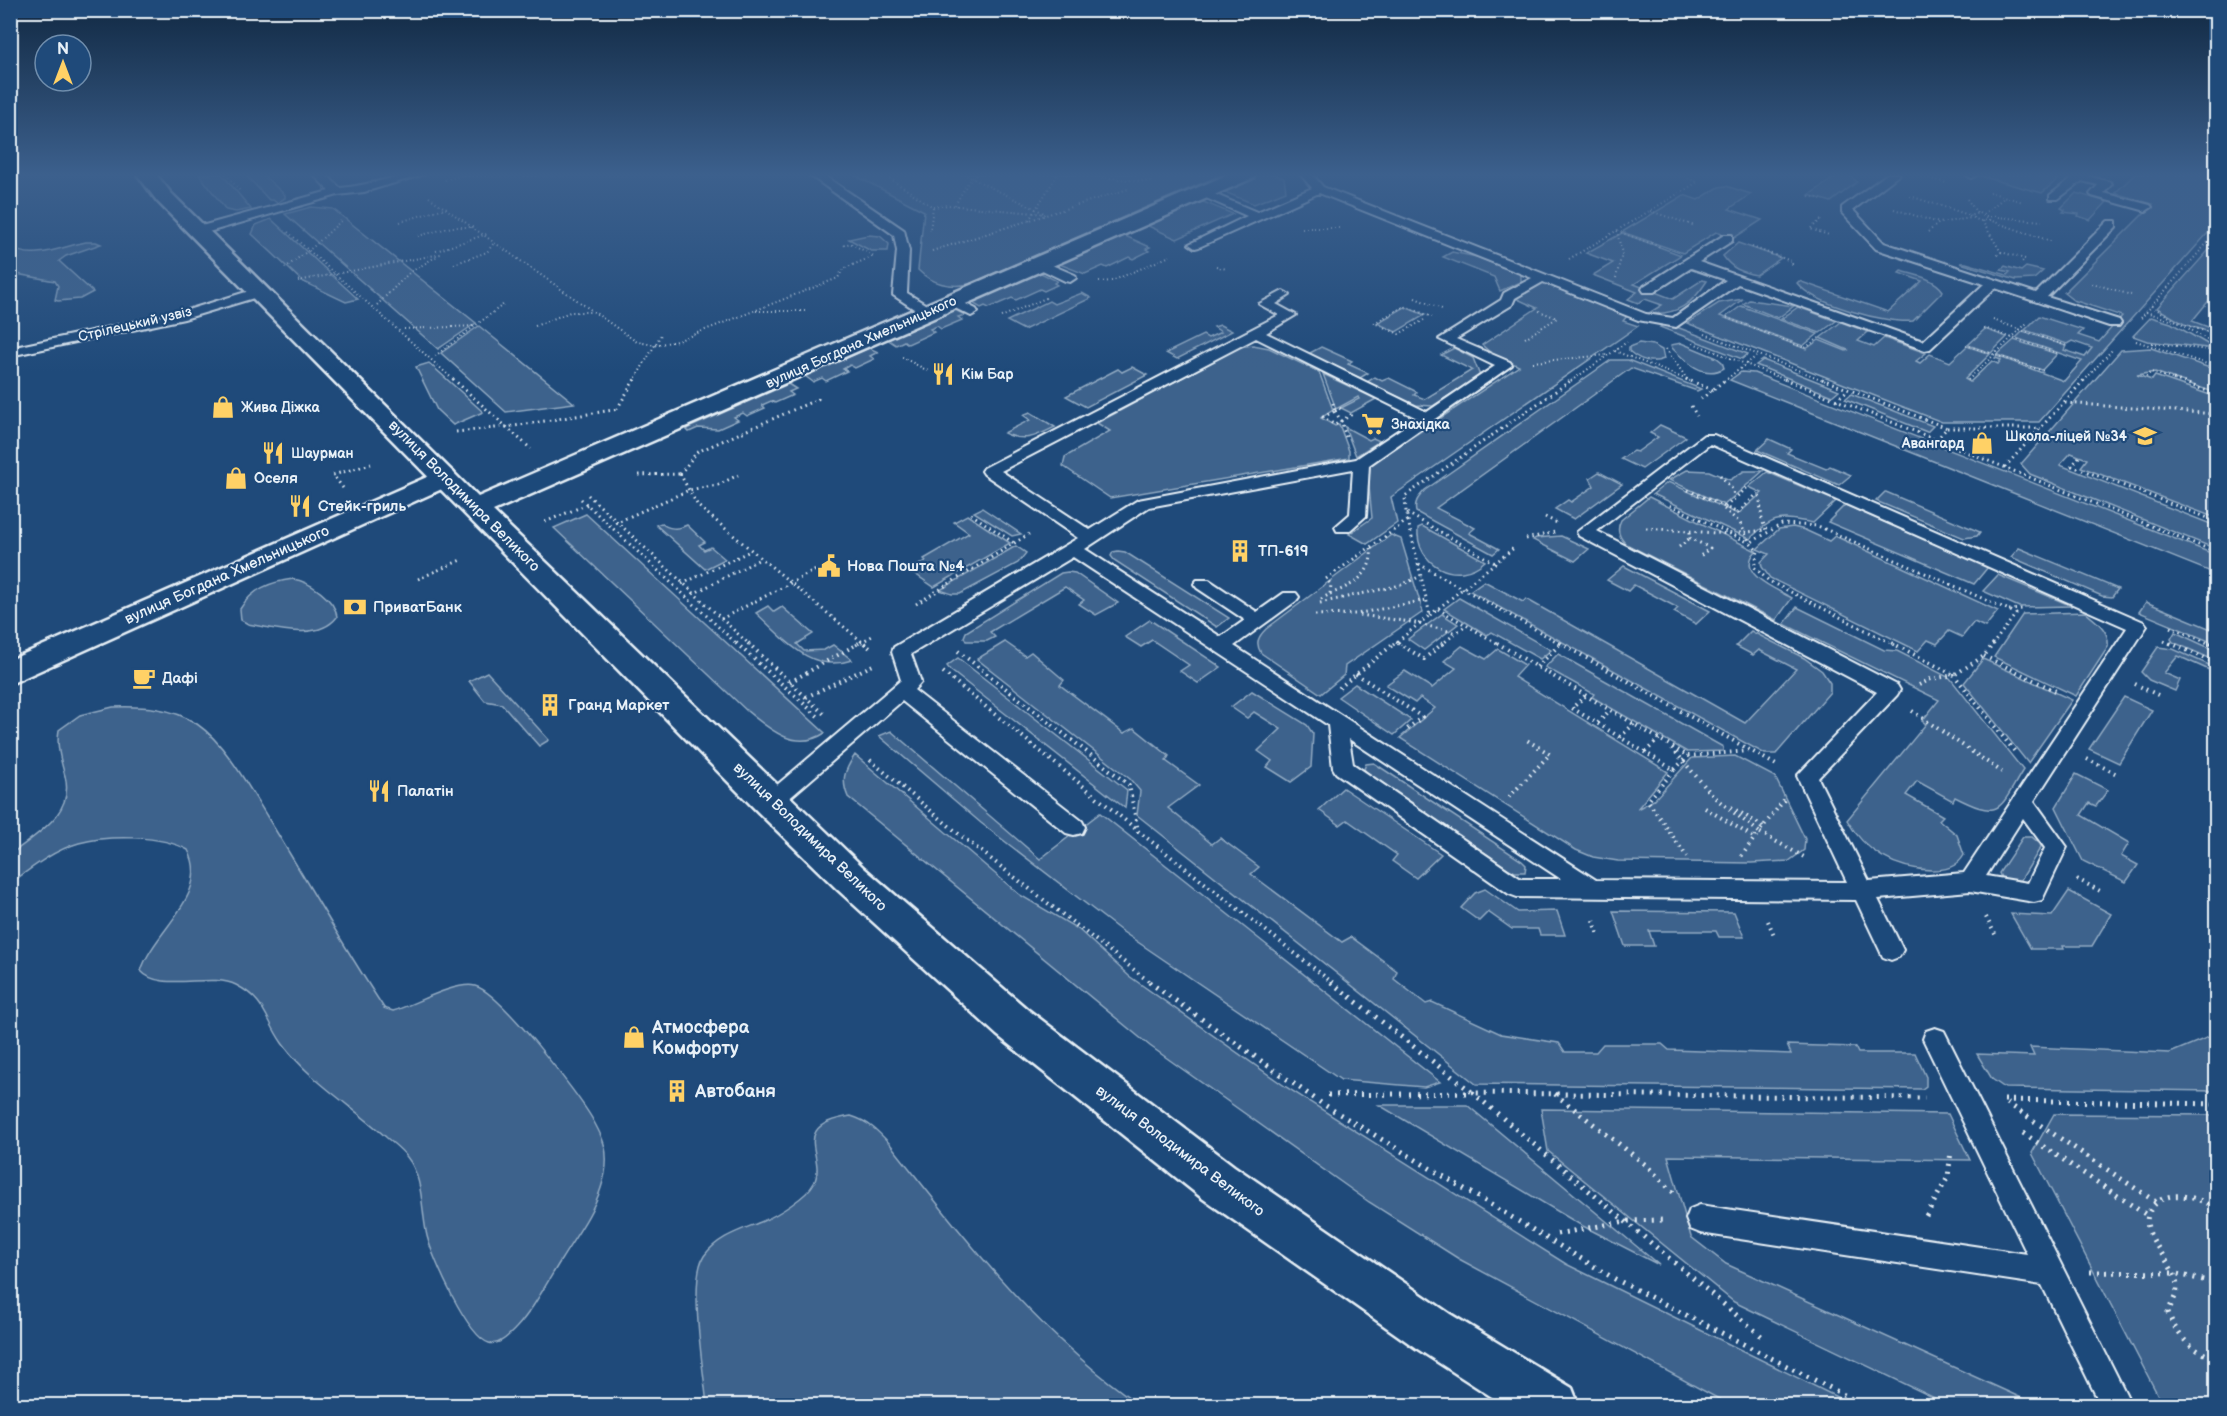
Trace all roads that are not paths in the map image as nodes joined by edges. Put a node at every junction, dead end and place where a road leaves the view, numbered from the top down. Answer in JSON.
{"nodes":[{"id":1,"x":207,"y":240,"type":"edge"},
{"id":2,"x":901,"y":240,"type":"edge"},
{"id":3,"x":1095,"y":240,"type":"edge"},
{"id":4,"x":1204,"y":240,"type":"edge"},
{"id":5,"x":1448,"y":240,"type":"edge"},
{"id":6,"x":1725,"y":240,"type":"edge"},
{"id":7,"x":1874,"y":240,"type":"edge"},
{"id":8,"x":2095,"y":240,"type":"edge"},
{"id":9,"x":1195,"y":244,"type":"dead end"},
{"id":10,"x":1690,"y":263,"type":"junction"},
{"id":11,"x":1040,"y":264,"type":"junction"},
{"id":12,"x":1541,"y":277,"type":"junction"},
{"id":13,"x":1070,"y":278,"type":"dead end"},
{"id":14,"x":1736,"y":279,"type":"junction"},
{"id":15,"x":1993,"y":283,"type":"junction"},
{"id":16,"x":1649,"y":288,"type":"dead end"},
{"id":17,"x":259,"y":292,"type":"junction"},
{"id":18,"x":1283,"y":295,"type":"dead end"},
{"id":19,"x":2044,"y":300,"type":"junction"},
{"id":20,"x":928,"y":312,"type":"junction"},
{"id":21,"x":2114,"y":323,"type":"dead end"},
{"id":22,"x":1256,"y":333,"type":"junction"},
{"id":23,"x":10,"y":352,"type":"edge"},
{"id":24,"x":1428,"y":418,"type":"junction"},
{"id":25,"x":1361,"y":463,"type":"junction"},
{"id":26,"x":443,"y":478,"type":"junction"},
{"id":27,"x":476,"y":509,"type":"junction"},
{"id":28,"x":1347,"y":524,"type":"road end"},
{"id":29,"x":1090,"y":538,"type":"junction"},
{"id":30,"x":1073,"y":549,"type":"junction"},
{"id":31,"x":1203,"y":584,"type":"dead end"},
{"id":32,"x":1290,"y":597,"type":"dead end"},
{"id":33,"x":1263,"y":616,"type":"junction"},
{"id":34,"x":1221,"y":646,"type":"junction"},
{"id":35,"x":10,"y":673,"type":"edge"},
{"id":36,"x":902,"y":690,"type":"junction"},
{"id":37,"x":1337,"y":722,"type":"junction"},
{"id":38,"x":2029,"y":792,"type":"junction"},
{"id":39,"x":771,"y":802,"type":"junction"},
{"id":40,"x":1074,"y":826,"type":"dead end"},
{"id":41,"x":1970,"y":882,"type":"junction"},
{"id":42,"x":1590,"y":887,"type":"junction"},
{"id":43,"x":1861,"y":891,"type":"junction"},
{"id":44,"x":1891,"y":950,"type":"dead end"},
{"id":45,"x":1935,"y":1039,"type":"dead end"},
{"id":46,"x":1700,"y":1219,"type":"road end"},
{"id":47,"x":2051,"y":1272,"type":"junction"},
{"id":48,"x":1554,"y":1406,"type":"edge"},
{"id":49,"x":2117,"y":1406,"type":"edge"}],
"edges":[{"from":1,"to":17,"type":"main road","name":"вулиця Володимира Великого"},
{"from":2,"to":20,"type":"lane"},
{"from":3,"to":11,"type":"main road","name":"вулиця Богдана Хмельницького"},
{"from":4,"to":9,"type":"lane"},
{"from":5,"to":12,"type":"lane"},
{"from":6,"to":10,"type":"lane"},
{"from":7,"to":15,"type":"lane"},
{"from":8,"to":19,"type":"lane"},
{"from":10,"to":14,"type":"lane"},
{"from":10,"to":16,"type":"lane"},
{"from":11,"to":13,"type":"lane"},
{"from":11,"to":20,"type":"main road","name":"вулиця Богдана Хмельницького"},
{"from":12,"to":14,"type":"lane"},
{"from":12,"to":24,"type":"lane"},
{"from":14,"to":15,"type":"lane"},
{"from":15,"to":19,"type":"lane"},
{"from":17,"to":23,"type":"lane","name":"Стрілецький узвіз"},
{"from":17,"to":26,"type":"main road","name":"вулиця Володимира Великого"},
{"from":18,"to":22,"type":"lane"},
{"from":19,"to":21,"type":"lane"},
{"from":20,"to":27,"type":"main road","name":"вулиця Богдана Хмельницького"},
{"from":22,"to":24,"type":"lane"},
{"from":22,"to":29,"type":"lane"},
{"from":24,"to":25,"type":"lane"},
{"from":25,"to":28,"type":"lane"},
{"from":25,"to":29,"type":"lane"},
{"from":26,"to":27,"type":"main road","name":"вулиця Володимира Великого"},
{"from":26,"to":35,"type":"main road","name":"вулиця Богдана Хмельницького"},
{"from":27,"to":39,"type":"main road","name":"вулиця Володимира Великого"},
{"from":29,"to":30,"type":"lane"},
{"from":30,"to":34,"type":"lane"},
{"from":30,"to":36,"type":"lane"},
{"from":31,"to":33,"type":"lane"},
{"from":32,"to":33,"type":"lane"},
{"from":33,"to":34,"type":"lane"},
{"from":34,"to":37,"type":"lane"},
{"from":36,"to":39,"type":"lane"},
{"from":36,"to":40,"type":"lane"},
{"from":37,"to":42,"type":"lane"},
{"from":37,"to":42,"type":"lane"},
{"from":38,"to":41,"type":"lane"},
{"from":38,"to":41,"type":"lane"},
{"from":38,"to":43,"type":"lane"},
{"from":39,"to":48,"type":"main road","name":"вулиця Володимира Великого"},
{"from":41,"to":43,"type":"lane"},
{"from":42,"to":43,"type":"lane"},
{"from":43,"to":44,"type":"lane"},
{"from":45,"to":47,"type":"lane"},
{"from":46,"to":47,"type":"lane"},
{"from":47,"to":49,"type":"lane"}]}
